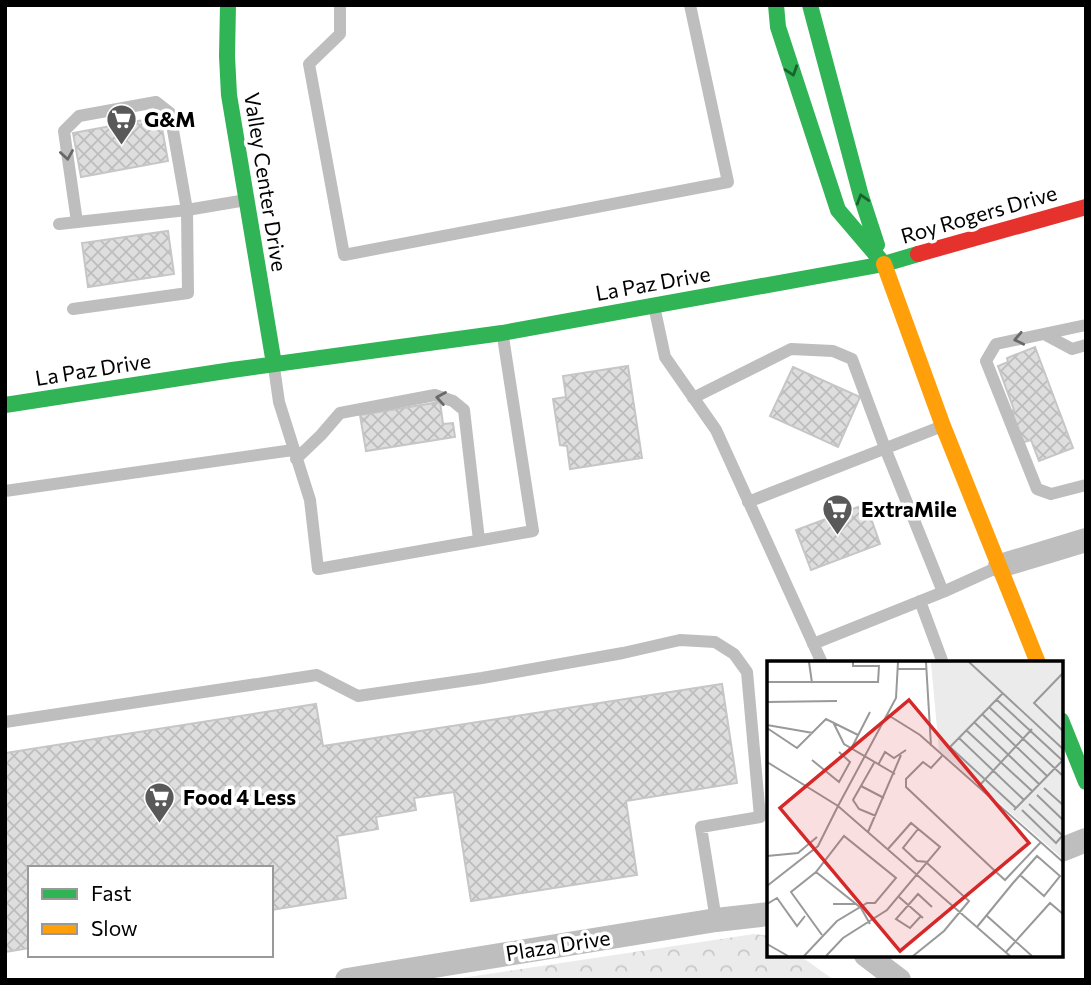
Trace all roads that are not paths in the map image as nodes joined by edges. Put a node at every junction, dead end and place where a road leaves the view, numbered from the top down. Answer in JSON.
{"nodes":[{"id":1,"x":228,"y":5,"type":"edge"},
{"id":2,"x":340,"y":5,"type":"edge"},
{"id":3,"x":690,"y":5,"type":"edge"},
{"id":4,"x":776,"y":5,"type":"edge"},
{"id":5,"x":810,"y":5,"type":"edge"},
{"id":6,"x":246,"y":200,"type":"junction"},
{"id":7,"x":1086,"y":207,"type":"edge"},
{"id":8,"x":187,"y":210,"type":"junction"},
{"id":9,"x":78,"y":222,"type":"junction"},
{"id":10,"x":59,"y":224,"type":"dead end"},
{"id":11,"x":884,"y":264,"type":"junction"},
{"id":12,"x":654,"y":306,"type":"junction"},
{"id":13,"x":73,"y":309,"type":"dead end"},
{"id":14,"x":1086,"y":325,"type":"edge"},
{"id":15,"x":502,"y":333,"type":"junction"},
{"id":16,"x":1044,"y":334,"type":"junction"},
{"id":17,"x":1086,"y":345,"type":"edge"},
{"id":18,"x":274,"y":364,"type":"junction"},
{"id":19,"x":693,"y":398,"type":"junction"},
{"id":20,"x":5,"y":405,"type":"edge"},
{"id":21,"x":943,"y":426,"type":"junction"},
{"id":22,"x":886,"y":448,"type":"junction"},
{"id":23,"x":294,"y":454,"type":"junction"},
{"id":24,"x":1086,"y":485,"type":"edge"},
{"id":25,"x":5,"y":491,"type":"edge"},
{"id":26,"x":748,"y":502,"type":"junction"},
{"id":27,"x":1086,"y":540,"type":"edge"},
{"id":28,"x":480,"y":541,"type":"junction"},
{"id":29,"x":1000,"y":566,"type":"junction"},
{"id":30,"x":943,"y":592,"type":"junction"},
{"id":31,"x":920,"y":601,"type":"junction"},
{"id":32,"x":813,"y":644,"type":"junction"},
{"id":33,"x":821,"y":661,"type":"edge"},
{"id":34,"x":942,"y":661,"type":"edge"},
{"id":35,"x":1037,"y":661,"type":"edge"},
{"id":36,"x":5,"y":722,"type":"edge"},
{"id":37,"x":1063,"y":725,"type":"edge"},
{"id":38,"x":1086,"y":782,"type":"edge"},
{"id":39,"x":1086,"y":840,"type":"edge"},
{"id":40,"x":1063,"y":849,"type":"edge"},
{"id":41,"x":767,"y":914,"type":"edge"},
{"id":42,"x":716,"y":920,"type":"junction"},
{"id":43,"x":869,"y":957,"type":"edge"},
{"id":44,"x":443,"y":972,"type":"edge"},
{"id":45,"x":347,"y":980,"type":"edge"},
{"id":46,"x":898,"y":980,"type":"edge"}],
"edges":[{"from":1,"to":6,"type":"main road","name":"Valley Center Drive"},
{"from":2,"to":3,"type":"lane"},
{"from":4,"to":11,"type":"main road","one_way":true},
{"from":11,"to":5,"type":"main road","one_way":true},
{"from":6,"to":8,"type":"lane"},
{"from":6,"to":18,"type":"main road","name":"Valley Center Drive"},
{"from":7,"to":11,"type":"main road","name":"Roy Rogers Drive"},
{"from":8,"to":9,"type":"lane"},
{"from":8,"to":9,"type":"lane","one_way":true},
{"from":8,"to":13,"type":"lane"},
{"from":9,"to":10,"type":"lane"},
{"from":11,"to":12,"type":"main road","name":"La Paz Drive"},
{"from":11,"to":21,"type":"main road"},
{"from":12,"to":15,"type":"main road","name":"La Paz Drive"},
{"from":12,"to":19,"type":"lane"},
{"from":14,"to":16,"type":"lane"},
{"from":15,"to":18,"type":"main road","name":"La Paz Drive"},
{"from":15,"to":28,"type":"lane"},
{"from":16,"to":17,"type":"lane"},
{"from":16,"to":24,"type":"lane","one_way":true},
{"from":18,"to":20,"type":"main road","name":"La Paz Drive"},
{"from":18,"to":23,"type":"lane"},
{"from":19,"to":22,"type":"lane"},
{"from":19,"to":26,"type":"lane"},
{"from":21,"to":22,"type":"lane"},
{"from":21,"to":29,"type":"main road"},
{"from":22,"to":26,"type":"lane"},
{"from":22,"to":30,"type":"lane"},
{"from":23,"to":25,"type":"lane"},
{"from":23,"to":28,"type":"lane"},
{"from":28,"to":23,"type":"lane","one_way":true},
{"from":26,"to":32,"type":"lane"},
{"from":27,"to":29,"type":"street"},
{"from":29,"to":30,"type":"lane"},
{"from":29,"to":35,"type":"main road"},
{"from":30,"to":31,"type":"lane"},
{"from":31,"to":32,"type":"lane"},
{"from":31,"to":34,"type":"lane"},
{"from":32,"to":33,"type":"lane"},
{"from":36,"to":42,"type":"lane"},
{"from":37,"to":38,"type":"main road"},
{"from":39,"to":40,"type":"street"},
{"from":41,"to":42,"type":"street","name":"Plaza Drive"},
{"from":42,"to":44,"type":"street","name":"Plaza Drive"},
{"from":43,"to":46,"type":"street"},
{"from":44,"to":45,"type":"street","name":"Plaza Drive"}]}
